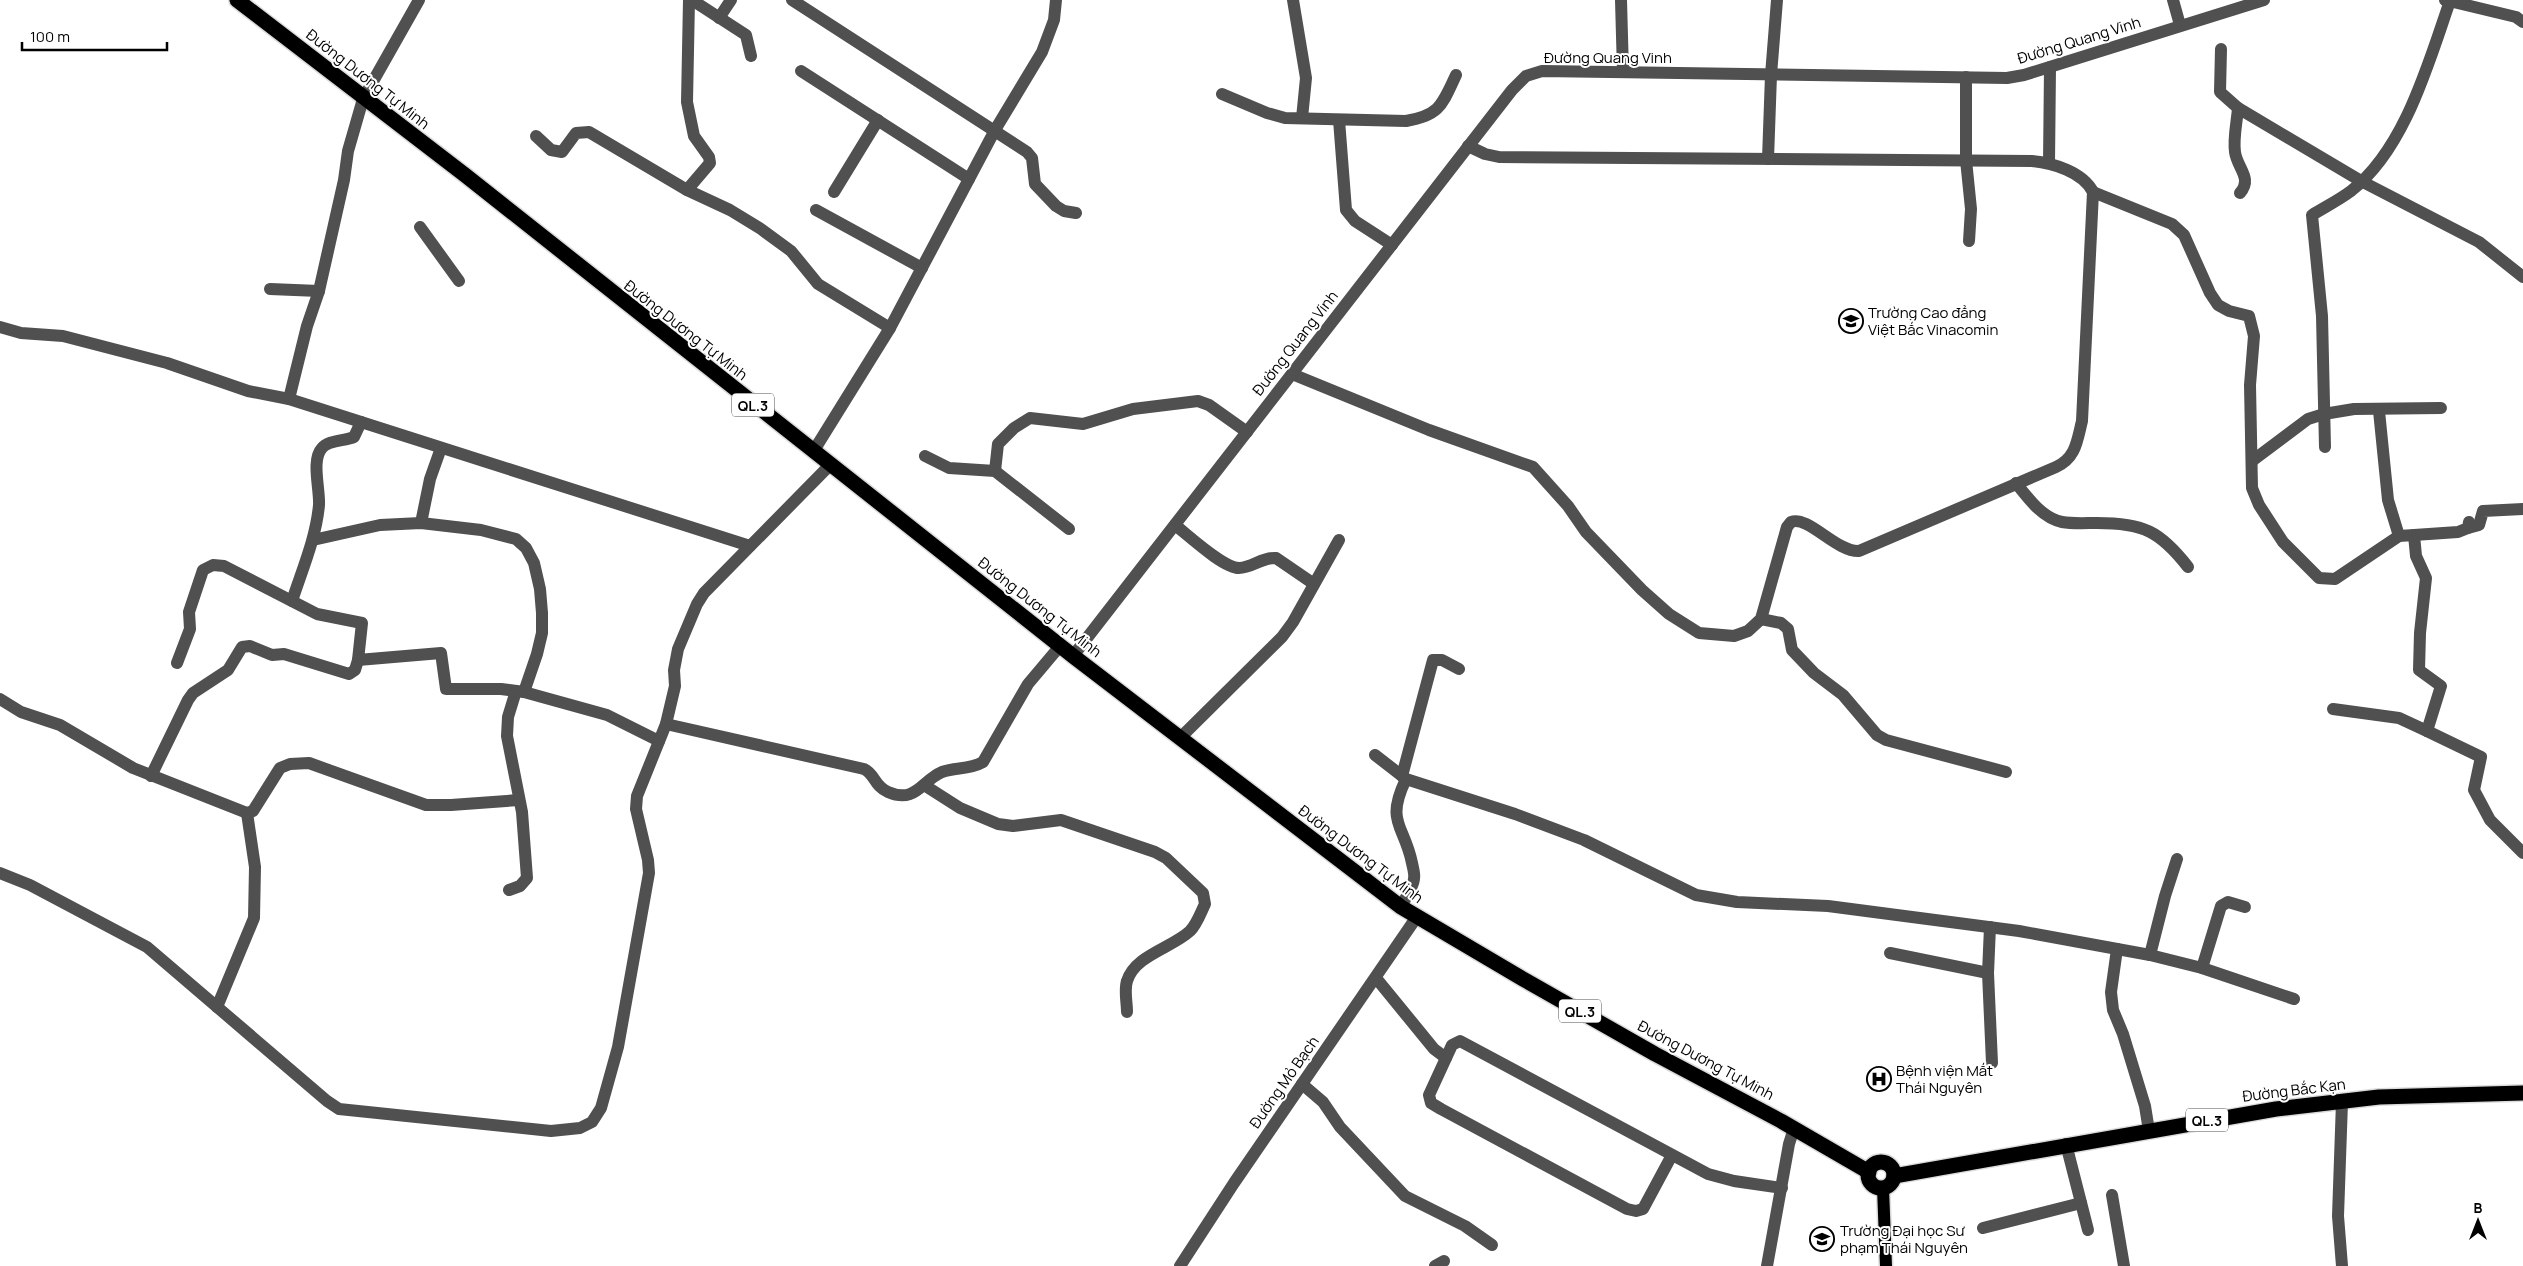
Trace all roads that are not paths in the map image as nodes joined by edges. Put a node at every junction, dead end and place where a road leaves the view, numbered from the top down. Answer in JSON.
{"nodes":[{"id":1,"x":237,"y":0,"type":"edge"},
{"id":2,"x":419,"y":0,"type":"edge"},
{"id":3,"x":691,"y":0,"type":"edge"},
{"id":4,"x":731,"y":0,"type":"edge"},
{"id":5,"x":792,"y":0,"type":"edge"},
{"id":6,"x":1056,"y":0,"type":"edge"},
{"id":7,"x":1293,"y":0,"type":"edge"},
{"id":8,"x":1621,"y":0,"type":"edge"},
{"id":9,"x":1777,"y":0,"type":"edge"},
{"id":10,"x":2173,"y":0,"type":"edge"},
{"id":11,"x":2264,"y":0,"type":"edge"},
{"id":12,"x":2447,"y":1,"type":"edge"},
{"id":13,"x":2521,"y":16,"type":"edge"},
{"id":14,"x":719,"y":18,"type":"junction"},
{"id":15,"x":2180,"y":25,"type":"junction"},
{"id":16,"x":2221,"y":49,"type":"dead end"},
{"id":17,"x":751,"y":56,"type":"dead end"},
{"id":18,"x":2050,"y":67,"type":"junction"},
{"id":19,"x":801,"y":72,"type":"dead end"},
{"id":20,"x":1623,"y":72,"type":"junction"},
{"id":21,"x":1771,"y":75,"type":"junction"},
{"id":22,"x":1456,"y":76,"type":"dead end"},
{"id":23,"x":1966,"y":77,"type":"junction"},
{"id":24,"x":1222,"y":94,"type":"dead end"},
{"id":25,"x":363,"y":98,"type":"junction"},
{"id":26,"x":2238,"y":108,"type":"junction"},
{"id":27,"x":1302,"y":118,"type":"junction"},
{"id":28,"x":878,"y":120,"type":"junction"},
{"id":29,"x":1338,"y":120,"type":"junction"},
{"id":30,"x":995,"y":130,"type":"junction"},
{"id":31,"x":536,"y":136,"type":"dead end"},
{"id":32,"x":1468,"y":146,"type":"junction"},
{"id":33,"x":1768,"y":159,"type":"junction"},
{"id":34,"x":1966,"y":160,"type":"junction"},
{"id":35,"x":2049,"y":163,"type":"junction"},
{"id":36,"x":969,"y":179,"type":"junction"},
{"id":37,"x":2361,"y":181,"type":"junction"},
{"id":38,"x":687,"y":190,"type":"junction"},
{"id":39,"x":834,"y":192,"type":"dead end"},
{"id":40,"x":2093,"y":192,"type":"junction"},
{"id":41,"x":2240,"y":193,"type":"dead end"},
{"id":42,"x":816,"y":210,"type":"dead end"},
{"id":43,"x":1076,"y":213,"type":"dead end"},
{"id":44,"x":420,"y":227,"type":"dead end"},
{"id":45,"x":1969,"y":241,"type":"dead end"},
{"id":46,"x":1392,"y":245,"type":"junction"},
{"id":47,"x":922,"y":268,"type":"junction"},
{"id":48,"x":2523,"y":276,"type":"edge"},
{"id":49,"x":458,"y":281,"type":"dead end"},
{"id":50,"x":270,"y":289,"type":"dead end"},
{"id":51,"x":318,"y":291,"type":"junction"},
{"id":52,"x":0,"y":327,"type":"edge"},
{"id":53,"x":890,"y":328,"type":"junction"},
{"id":54,"x":1292,"y":374,"type":"junction"},
{"id":55,"x":289,"y":399,"type":"junction"},
{"id":56,"x":2441,"y":408,"type":"dead end"},
{"id":57,"x":2380,"y":411,"type":"junction"},
{"id":58,"x":2324,"y":414,"type":"junction"},
{"id":59,"x":361,"y":422,"type":"junction"},
{"id":60,"x":1247,"y":432,"type":"junction"},
{"id":61,"x":2325,"y":447,"type":"dead end"},
{"id":62,"x":441,"y":448,"type":"junction"},
{"id":63,"x":813,"y":452,"type":"junction"},
{"id":64,"x":925,"y":456,"type":"dead end"},
{"id":65,"x":2252,"y":461,"type":"junction"},
{"id":66,"x":830,"y":465,"type":"junction"},
{"id":67,"x":995,"y":471,"type":"junction"},
{"id":68,"x":2016,"y":483,"type":"junction"},
{"id":69,"x":2523,"y":509,"type":"edge"},
{"id":70,"x":421,"y":523,"type":"junction"},
{"id":71,"x":1175,"y":525,"type":"junction"},
{"id":72,"x":1069,"y":529,"type":"dead end"},
{"id":73,"x":2414,"y":535,"type":"junction"},
{"id":74,"x":2399,"y":536,"type":"junction"},
{"id":75,"x":313,"y":540,"type":"junction"},
{"id":76,"x":1339,"y":540,"type":"dead end"},
{"id":77,"x":750,"y":546,"type":"junction"},
{"id":78,"x":2188,"y":567,"type":"dead end"},
{"id":79,"x":1314,"y":584,"type":"junction"},
{"id":80,"x":292,"y":602,"type":"junction"},
{"id":81,"x":1760,"y":619,"type":"junction"},
{"id":82,"x":1060,"y":646,"type":"junction"},
{"id":83,"x":1073,"y":656,"type":"junction"},
{"id":84,"x":358,"y":660,"type":"junction"},
{"id":85,"x":177,"y":663,"type":"dead end"},
{"id":86,"x":1459,"y":669,"type":"dead end"},
{"id":87,"x":520,"y":691,"type":"junction"},
{"id":88,"x":0,"y":699,"type":"edge"},
{"id":89,"x":2333,"y":710,"type":"dead end"},
{"id":90,"x":666,"y":724,"type":"junction"},
{"id":91,"x":2427,"y":731,"type":"junction"},
{"id":92,"x":1180,"y":738,"type":"junction"},
{"id":93,"x":659,"y":741,"type":"junction"},
{"id":94,"x":1375,"y":755,"type":"dead end"},
{"id":95,"x":2006,"y":772,"type":"dead end"},
{"id":96,"x":151,"y":776,"type":"junction"},
{"id":97,"x":1404,"y":777,"type":"junction"},
{"id":98,"x":924,"y":785,"type":"junction"},
{"id":99,"x":519,"y":800,"type":"junction"},
{"id":100,"x":247,"y":813,"type":"junction"},
{"id":101,"x":2523,"y":853,"type":"edge"},
{"id":102,"x":2178,"y":859,"type":"dead end"},
{"id":103,"x":0,"y":873,"type":"edge"},
{"id":104,"x":509,"y":890,"type":"dead end"},
{"id":105,"x":1401,"y":907,"type":"junction"},
{"id":106,"x":2245,"y":907,"type":"dead end"},
{"id":107,"x":1416,"y":918,"type":"junction"},
{"id":108,"x":1990,"y":927,"type":"junction"},
{"id":109,"x":2117,"y":949,"type":"junction"},
{"id":110,"x":1890,"y":953,"type":"dead end"},
{"id":111,"x":2150,"y":955,"type":"junction"},
{"id":112,"x":2202,"y":968,"type":"junction"},
{"id":113,"x":1988,"y":973,"type":"junction"},
{"id":114,"x":1376,"y":978,"type":"junction"},
{"id":115,"x":2294,"y":999,"type":"dead end"},
{"id":116,"x":217,"y":1007,"type":"junction"},
{"id":117,"x":1127,"y":1012,"type":"dead end"},
{"id":118,"x":1446,"y":1058,"type":"junction"},
{"id":119,"x":1992,"y":1063,"type":"dead end"},
{"id":120,"x":1302,"y":1084,"type":"junction"},
{"id":121,"x":2523,"y":1093,"type":"edge"},
{"id":122,"x":2342,"y":1102,"type":"junction"},
{"id":123,"x":1794,"y":1128,"type":"junction"},
{"id":124,"x":2149,"y":1130,"type":"junction"},
{"id":125,"x":2066,"y":1144,"type":"junction"},
{"id":126,"x":1672,"y":1156,"type":"junction"},
{"id":127,"x":1869,"y":1172,"type":"junction"},
{"id":128,"x":1894,"y":1176,"type":"junction"},
{"id":129,"x":1782,"y":1188,"type":"junction"},
{"id":130,"x":1883,"y":1188,"type":"junction"},
{"id":131,"x":2112,"y":1195,"type":"dead end"},
{"id":132,"x":2081,"y":1204,"type":"junction"},
{"id":133,"x":1983,"y":1228,"type":"dead end"},
{"id":134,"x":2088,"y":1230,"type":"dead end"},
{"id":135,"x":1492,"y":1245,"type":"dead end"},
{"id":136,"x":1180,"y":1266,"type":"edge"},
{"id":137,"x":1767,"y":1266,"type":"edge"},
{"id":138,"x":1886,"y":1266,"type":"edge"},
{"id":139,"x":2124,"y":1266,"type":"edge"},
{"id":140,"x":2342,"y":1266,"type":"edge"}],
"edges":[{"from":1,"to":25,"type":"highway","name":"Đường Dương Tự Minh","number":"QL.3"},
{"from":2,"to":25,"type":"street"},
{"from":3,"to":14,"type":"street"},
{"from":3,"to":38,"type":"street"},
{"from":4,"to":14,"type":"street"},
{"from":5,"to":30,"type":"street"},
{"from":6,"to":30,"type":"street"},
{"from":7,"to":27,"type":"street"},
{"from":8,"to":20,"type":"street"},
{"from":9,"to":21,"type":"street"},
{"from":10,"to":15,"type":"street"},
{"from":11,"to":15,"type":"street","name":"Đường Quang Vinh"},
{"from":12,"to":13,"type":"street"},
{"from":12,"to":37,"type":"street"},
{"from":14,"to":17,"type":"street"},
{"from":15,"to":18,"type":"street","name":"Đường Quang Vinh"},
{"from":16,"to":26,"type":"street"},
{"from":18,"to":23,"type":"street","name":"Đường Quang Vinh"},
{"from":18,"to":35,"type":"street"},
{"from":19,"to":28,"type":"street"},
{"from":20,"to":21,"type":"street","name":"Đường Quang Vinh"},
{"from":20,"to":32,"type":"street","name":"Đường Quang Vinh"},
{"from":21,"to":23,"type":"street","name":"Đường Quang Vinh"},
{"from":21,"to":33,"type":"street"},
{"from":22,"to":29,"type":"street"},
{"from":23,"to":34,"type":"street"},
{"from":24,"to":27,"type":"street"},
{"from":25,"to":51,"type":"street"},
{"from":25,"to":63,"type":"highway","name":"Đường Dương Tự Minh","number":"QL.3"},
{"from":26,"to":37,"type":"street"},
{"from":26,"to":41,"type":"street"},
{"from":27,"to":29,"type":"street"},
{"from":28,"to":36,"type":"street"},
{"from":28,"to":39,"type":"street"},
{"from":29,"to":46,"type":"street"},
{"from":30,"to":36,"type":"street"},
{"from":30,"to":43,"type":"street"},
{"from":31,"to":38,"type":"street"},
{"from":32,"to":33,"type":"street"},
{"from":32,"to":46,"type":"street","name":"Đường Quang Vinh"},
{"from":33,"to":34,"type":"street"},
{"from":34,"to":35,"type":"street"},
{"from":34,"to":45,"type":"street"},
{"from":35,"to":40,"type":"street"},
{"from":36,"to":47,"type":"street"},
{"from":37,"to":48,"type":"street"},
{"from":37,"to":58,"type":"street"},
{"from":38,"to":53,"type":"street"},
{"from":40,"to":65,"type":"street"},
{"from":40,"to":68,"type":"street"},
{"from":42,"to":47,"type":"street"},
{"from":44,"to":49,"type":"street"},
{"from":46,"to":54,"type":"street","name":"Đường Quang Vinh"},
{"from":47,"to":53,"type":"street"},
{"from":50,"to":51,"type":"street"},
{"from":51,"to":55,"type":"street"},
{"from":52,"to":55,"type":"street"},
{"from":53,"to":63,"type":"street"},
{"from":54,"to":60,"type":"street","name":"Đường Quang Vinh"},
{"from":54,"to":81,"type":"street"},
{"from":55,"to":59,"type":"street"},
{"from":56,"to":57,"type":"street"},
{"from":57,"to":58,"type":"street"},
{"from":57,"to":74,"type":"street"},
{"from":58,"to":61,"type":"street"},
{"from":58,"to":65,"type":"street"},
{"from":59,"to":62,"type":"street"},
{"from":59,"to":75,"type":"street"},
{"from":60,"to":67,"type":"street"},
{"from":60,"to":71,"type":"street","name":"Đường Quang Vinh"},
{"from":62,"to":70,"type":"street"},
{"from":62,"to":77,"type":"street"},
{"from":63,"to":66,"type":"highway","name":"Đường Dương Tự Minh","number":"QL.3"},
{"from":64,"to":67,"type":"street"},
{"from":65,"to":74,"type":"street"},
{"from":66,"to":77,"type":"street"},
{"from":66,"to":82,"type":"highway","name":"Đường Dương Tự Minh","number":"QL.3"},
{"from":67,"to":72,"type":"street"},
{"from":68,"to":78,"type":"street"},
{"from":68,"to":81,"type":"street"},
{"from":69,"to":73,"type":"street"},
{"from":70,"to":75,"type":"street"},
{"from":70,"to":87,"type":"street"},
{"from":71,"to":79,"type":"street"},
{"from":71,"to":83,"type":"street","name":"Đường Quang Vinh"},
{"from":73,"to":74,"type":"street"},
{"from":73,"to":91,"type":"street"},
{"from":75,"to":80,"type":"street"},
{"from":76,"to":79,"type":"street"},
{"from":77,"to":90,"type":"street"},
{"from":79,"to":92,"type":"street"},
{"from":80,"to":84,"type":"street"},
{"from":80,"to":85,"type":"street"},
{"from":81,"to":95,"type":"street"},
{"from":82,"to":83,"type":"highway","name":"Đường Dương Tự Minh","number":"QL.3"},
{"from":82,"to":98,"type":"street"},
{"from":83,"to":92,"type":"highway","name":"Đường Dương Tự Minh","number":"QL.3"},
{"from":84,"to":87,"type":"street"},
{"from":84,"to":96,"type":"street"},
{"from":86,"to":97,"type":"street"},
{"from":87,"to":93,"type":"street"},
{"from":87,"to":99,"type":"street"},
{"from":88,"to":96,"type":"street"},
{"from":89,"to":91,"type":"street"},
{"from":90,"to":93,"type":"street"},
{"from":90,"to":98,"type":"street"},
{"from":91,"to":101,"type":"street"},
{"from":92,"to":105,"type":"highway","name":"Đường Dương Tự Minh","number":"QL.3"},
{"from":93,"to":116,"type":"street"},
{"from":94,"to":97,"type":"street"},
{"from":96,"to":100,"type":"street"},
{"from":97,"to":105,"type":"street"},
{"from":97,"to":108,"type":"street"},
{"from":98,"to":117,"type":"street"},
{"from":99,"to":100,"type":"street"},
{"from":99,"to":104,"type":"street"},
{"from":100,"to":116,"type":"street"},
{"from":102,"to":111,"type":"street"},
{"from":103,"to":116,"type":"street"},
{"from":105,"to":107,"type":"highway","name":"Đường Dương Tự Minh","number":"QL.3"},
{"from":106,"to":112,"type":"street"},
{"from":107,"to":114,"type":"street","name":"Đường Mỏ Bạch"},
{"from":107,"to":123,"type":"highway","name":"Đường Dương Tự Minh","number":"QL.3"},
{"from":108,"to":109,"type":"street"},
{"from":108,"to":113,"type":"street"},
{"from":109,"to":111,"type":"street"},
{"from":109,"to":124,"type":"street"},
{"from":110,"to":113,"type":"street"},
{"from":111,"to":112,"type":"street"},
{"from":112,"to":115,"type":"street"},
{"from":113,"to":119,"type":"street"},
{"from":114,"to":118,"type":"street"},
{"from":114,"to":120,"type":"street","name":"Đường Mỏ Bạch"},
{"from":118,"to":126,"type":"street"},
{"from":118,"to":126,"type":"street"},
{"from":120,"to":135,"type":"street"},
{"from":120,"to":136,"type":"street","name":"Đường Mỏ Bạch"},
{"from":121,"to":122,"type":"highway","name":"Đường Bắc Kạn","number":"QL.3"},
{"from":122,"to":124,"type":"highway","name":"Đường Bắc Kạn","number":"QL.3"},
{"from":122,"to":140,"type":"street"},
{"from":123,"to":127,"type":"highway","name":"Đường Dương Tự Minh","number":"QL.3"},
{"from":123,"to":129,"type":"street"},
{"from":124,"to":125,"type":"highway","name":"Đường Bắc Kạn","number":"QL.3"},
{"from":125,"to":128,"type":"highway","name":"Đường Bắc Kạn","number":"QL.3"},
{"from":125,"to":132,"type":"street"},
{"from":126,"to":129,"type":"street"},
{"from":127,"to":128,"type":"highway"},
{"from":127,"to":130,"type":"highway","number":"QL.3"},
{"from":128,"to":130,"type":"highway"},
{"from":129,"to":137,"type":"street"},
{"from":130,"to":138,"type":"main road"},
{"from":131,"to":139,"type":"street"},
{"from":132,"to":133,"type":"street"},
{"from":132,"to":134,"type":"street"}]}
